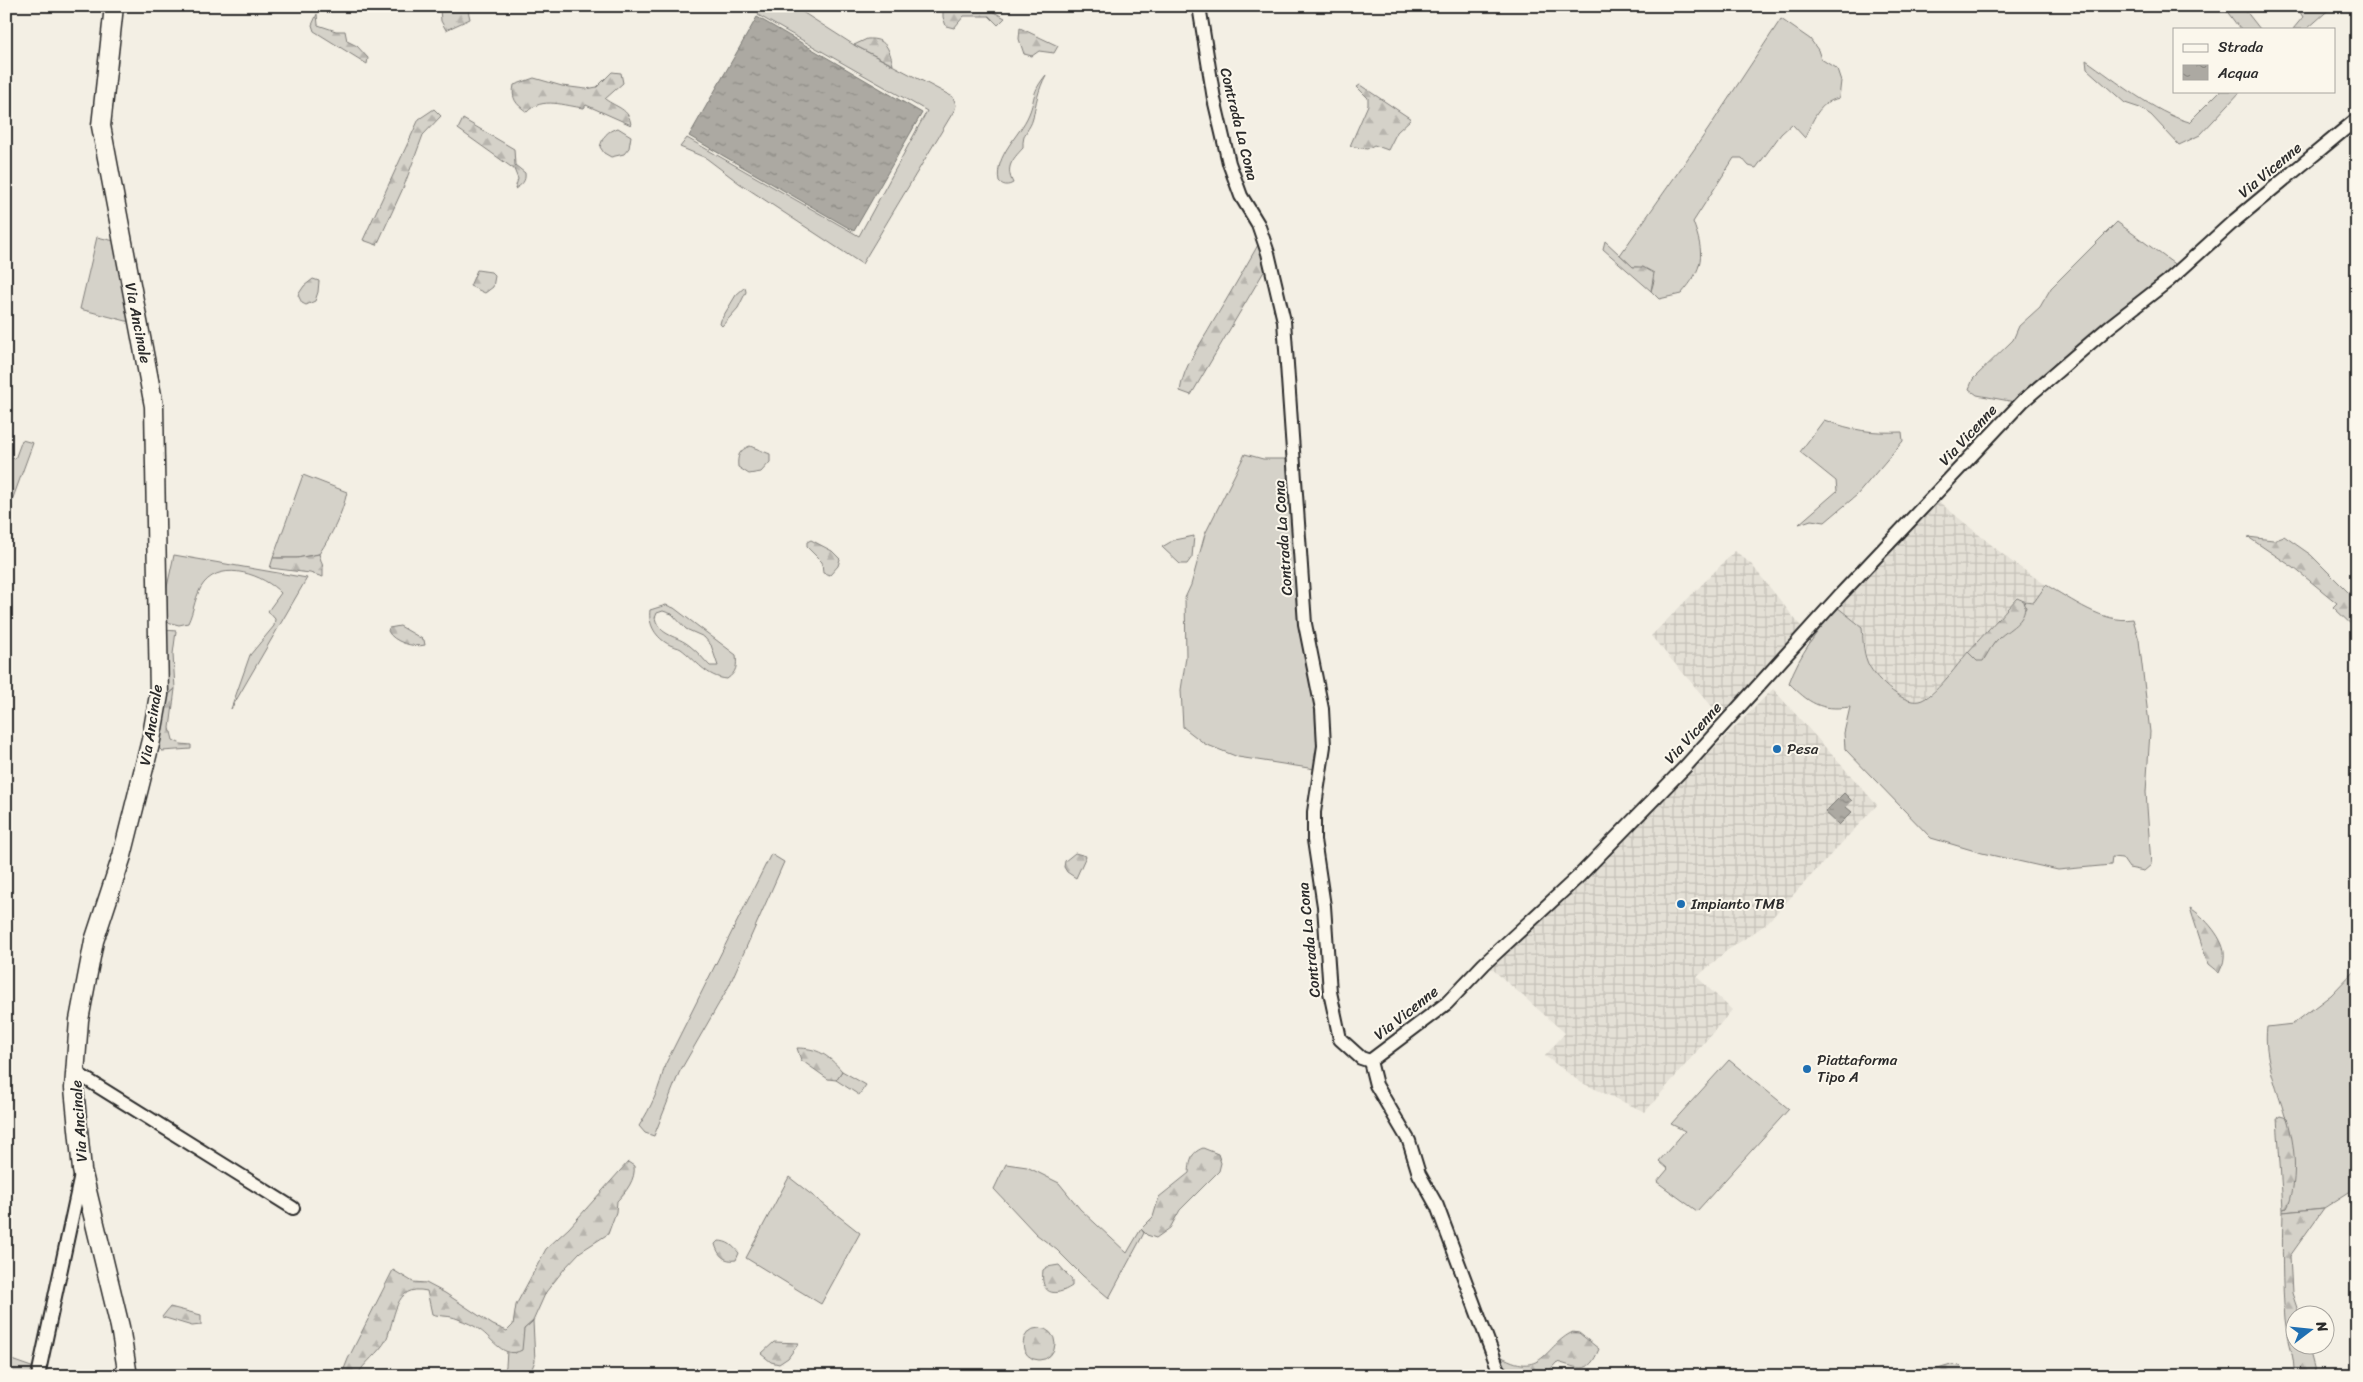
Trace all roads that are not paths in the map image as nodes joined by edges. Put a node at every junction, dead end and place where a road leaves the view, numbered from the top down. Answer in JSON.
{"nodes":[{"id":1,"x":114,"y":6,"type":"edge"},
{"id":2,"x":1199,"y":6,"type":"edge"},
{"id":3,"x":2357,"y":120,"type":"edge"},
{"id":4,"x":1370,"y":1061,"type":"junction"},
{"id":5,"x":75,"y":1072,"type":"junction"},
{"id":6,"x":82,"y":1170,"type":"junction"},
{"id":7,"x":293,"y":1208,"type":"dead end"},
{"id":8,"x":38,"y":1376,"type":"edge"},
{"id":9,"x":128,"y":1376,"type":"edge"},
{"id":10,"x":1501,"y":1376,"type":"edge"}],
"edges":[{"from":1,"to":5,"type":"main road","name":"Via Ancinale"},
{"from":2,"to":4,"type":"street","name":"Contrada La Cona"},
{"from":3,"to":4,"type":"street","name":"Via Vicenne"},
{"from":4,"to":10,"type":"street"},
{"from":5,"to":6,"type":"main road","name":"Via Ancinale"},
{"from":5,"to":7,"type":"street"},
{"from":6,"to":8,"type":"street"},
{"from":6,"to":9,"type":"main road","name":"Via Ancinale"}]}
